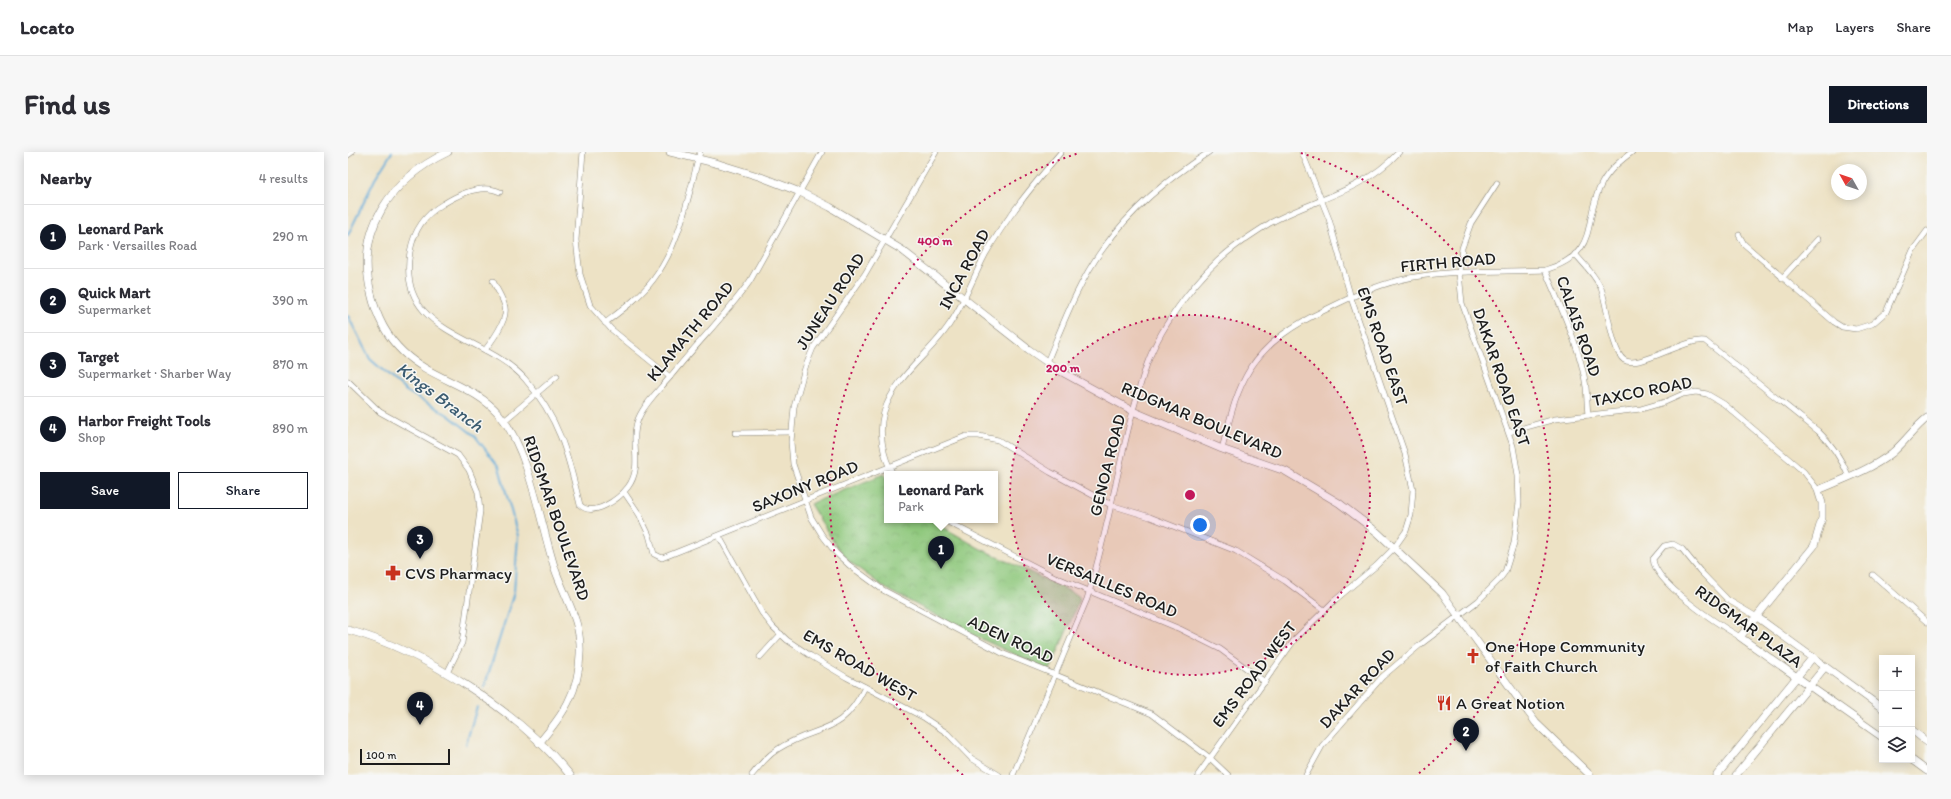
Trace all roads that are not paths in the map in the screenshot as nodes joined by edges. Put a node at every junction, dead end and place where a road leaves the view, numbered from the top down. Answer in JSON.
{"nodes":[{"id":1,"x":352,"y":152,"type":"edge"},
{"id":2,"x":448,"y":152,"type":"edge"},
{"id":3,"x":583,"y":152,"type":"edge"},
{"id":4,"x":670,"y":152,"type":"edge"},
{"id":5,"x":822,"y":152,"type":"edge"},
{"id":6,"x":936,"y":152,"type":"edge"},
{"id":7,"x":1061,"y":152,"type":"edge"},
{"id":8,"x":1209,"y":152,"type":"edge"},
{"id":9,"x":1302,"y":152,"type":"edge"},
{"id":10,"x":1399,"y":152,"type":"edge"},
{"id":11,"x":1632,"y":152,"type":"edge"},
{"id":12,"x":348,"y":155,"type":"edge"},
{"id":13,"x":699,"y":155,"type":"edge"},
{"id":14,"x":1497,"y":183,"type":"dead end"},
{"id":15,"x":500,"y":192,"type":"dead end"},
{"id":16,"x":800,"y":192,"type":"junction"},
{"id":17,"x":1322,"y":201,"type":"junction"},
{"id":18,"x":1927,"y":231,"type":"edge"},
{"id":19,"x":1739,"y":235,"type":"dead end"},
{"id":20,"x":1818,"y":239,"type":"dead end"},
{"id":21,"x":885,"y":240,"type":"junction"},
{"id":22,"x":1575,"y":254,"type":"junction"},
{"id":23,"x":1545,"y":270,"type":"junction"},
{"id":24,"x":1459,"y":273,"type":"junction"},
{"id":25,"x":1782,"y":278,"type":"junction"},
{"id":26,"x":493,"y":282,"type":"dead end"},
{"id":27,"x":964,"y":298,"type":"junction"},
{"id":28,"x":1351,"y":298,"type":"junction"},
{"id":29,"x":605,"y":323,"type":"junction"},
{"id":30,"x":485,"y":350,"type":"junction"},
{"id":31,"x":1047,"y":362,"type":"junction"},
{"id":32,"x":557,"y":376,"type":"dead end"},
{"id":33,"x":670,"y":377,"type":"junction"},
{"id":34,"x":348,"y":381,"type":"edge"},
{"id":35,"x":537,"y":393,"type":"junction"},
{"id":36,"x":1135,"y":412,"type":"junction"},
{"id":37,"x":1588,"y":415,"type":"junction"},
{"id":38,"x":1927,"y":418,"type":"edge"},
{"id":39,"x":504,"y":421,"type":"junction"},
{"id":40,"x":791,"y":432,"type":"junction"},
{"id":41,"x":1509,"y":432,"type":"junction"},
{"id":42,"x":735,"y":433,"type":"dead end"},
{"id":43,"x":1222,"y":449,"type":"junction"},
{"id":44,"x":889,"y":467,"type":"junction"},
{"id":45,"x":891,"y":471,"type":"edge"},
{"id":46,"x":1849,"y":476,"type":"junction"},
{"id":47,"x":1818,"y":490,"type":"junction"},
{"id":48,"x":624,"y":492,"type":"junction"},
{"id":49,"x":805,"y":500,"type":"junction"},
{"id":50,"x":1111,"y":505,"type":"junction"},
{"id":51,"x":950,"y":523,"type":"edge"},
{"id":52,"x":719,"y":536,"type":"junction"},
{"id":53,"x":1394,"y":548,"type":"junction"},
{"id":54,"x":1873,"y":575,"type":"dead end"},
{"id":55,"x":1090,"y":592,"type":"junction"},
{"id":56,"x":1324,"y":610,"type":"junction"},
{"id":57,"x":1458,"y":616,"type":"junction"},
{"id":58,"x":1757,"y":617,"type":"junction"},
{"id":59,"x":1927,"y":622,"type":"edge"},
{"id":60,"x":348,"y":630,"type":"edge"},
{"id":61,"x":781,"y":634,"type":"junction"},
{"id":62,"x":1740,"y":637,"type":"junction"},
{"id":63,"x":760,"y":657,"type":"dead end"},
{"id":64,"x":1813,"y":657,"type":"junction"},
{"id":65,"x":1825,"y":667,"type":"junction"},
{"id":66,"x":447,"y":673,"type":"junction"},
{"id":67,"x":1054,"y":675,"type":"junction"},
{"id":68,"x":1796,"y":678,"type":"junction"},
{"id":69,"x":1265,"y":682,"type":"junction"},
{"id":70,"x":865,"y":687,"type":"junction"},
{"id":71,"x":1809,"y":687,"type":"junction"},
{"id":72,"x":1879,"y":706,"type":"edge"},
{"id":73,"x":1915,"y":732,"type":"edge"},
{"id":74,"x":1879,"y":736,"type":"edge"},
{"id":75,"x":1927,"y":742,"type":"edge"},
{"id":76,"x":539,"y":743,"type":"junction"},
{"id":77,"x":1736,"y":752,"type":"junction"},
{"id":78,"x":1210,"y":758,"type":"junction"},
{"id":79,"x":1747,"y":761,"type":"junction"},
{"id":80,"x":1915,"y":762,"type":"edge"},
{"id":81,"x":1927,"y":771,"type":"edge"},
{"id":82,"x":570,"y":775,"type":"edge"},
{"id":83,"x":752,"y":775,"type":"edge"},
{"id":84,"x":999,"y":775,"type":"edge"},
{"id":85,"x":1013,"y":775,"type":"edge"},
{"id":86,"x":1198,"y":775,"type":"edge"},
{"id":87,"x":1228,"y":775,"type":"edge"},
{"id":88,"x":1306,"y":775,"type":"edge"},
{"id":89,"x":1590,"y":775,"type":"edge"},
{"id":90,"x":1717,"y":775,"type":"edge"},
{"id":91,"x":1736,"y":775,"type":"edge"}],
"edges":[{"from":1,"to":12,"type":"street"},
{"from":2,"to":39,"type":"street","name":"RIDGMAR BOULEVARD"},
{"from":3,"to":29,"type":"street"},
{"from":4,"to":13,"type":"street","name":"RIDGMAR BOULEVARD"},
{"from":5,"to":16,"type":"street","name":"KLAMATH ROAD"},
{"from":6,"to":21,"type":"street","name":"JUNEAU ROAD"},
{"from":7,"to":27,"type":"street","name":"INCA ROAD"},
{"from":8,"to":31,"type":"street"},
{"from":9,"to":17,"type":"street","name":"EMS ROAD EAST"},
{"from":10,"to":17,"type":"street","name":"GENOA ROAD"},
{"from":11,"to":22,"type":"street"},
{"from":13,"to":16,"type":"street","name":"RIDGMAR BOULEVARD"},
{"from":13,"to":29,"type":"street"},
{"from":14,"to":24,"type":"street","name":"DAKAR ROAD EAST"},
{"from":15,"to":30,"type":"street"},
{"from":16,"to":21,"type":"street","name":"RIDGMAR BOULEVARD"},
{"from":16,"to":33,"type":"street","name":"KLAMATH ROAD"},
{"from":17,"to":28,"type":"street","name":"EMS ROAD EAST"},
{"from":17,"to":36,"type":"street","name":"GENOA ROAD"},
{"from":18,"to":25,"type":"street"},
{"from":19,"to":25,"type":"street"},
{"from":20,"to":25,"type":"street"},
{"from":21,"to":27,"type":"street","name":"RIDGMAR BOULEVARD"},
{"from":21,"to":40,"type":"street","name":"JUNEAU ROAD"},
{"from":22,"to":23,"type":"street"},
{"from":22,"to":46,"type":"street"},
{"from":23,"to":24,"type":"street","name":"FIRTH ROAD"},
{"from":23,"to":37,"type":"street","name":"CALAIS ROAD"},
{"from":24,"to":28,"type":"street","name":"FIRTH ROAD"},
{"from":24,"to":41,"type":"street","name":"DAKAR ROAD EAST"},
{"from":26,"to":30,"type":"street"},
{"from":27,"to":31,"type":"street","name":"RIDGMAR BOULEVARD"},
{"from":27,"to":44,"type":"street","name":"INCA ROAD"},
{"from":28,"to":43,"type":"street","name":"FIRTH ROAD"},
{"from":28,"to":53,"type":"street","name":"EMS ROAD EAST"},
{"from":29,"to":33,"type":"street"},
{"from":30,"to":35,"type":"street"},
{"from":31,"to":36,"type":"street","name":"RIDGMAR BOULEVARD"},
{"from":32,"to":35,"type":"street"},
{"from":33,"to":48,"type":"street","name":"KLAMATH ROAD"},
{"from":34,"to":66,"type":"street"},
{"from":35,"to":39,"type":"street"},
{"from":35,"to":48,"type":"street","name":"KLAMATH ROAD"},
{"from":36,"to":43,"type":"street","name":"RIDGMAR BOULEVARD"},
{"from":36,"to":50,"type":"street","name":"GENOA ROAD"},
{"from":37,"to":41,"type":"street","name":"TAXCO ROAD"},
{"from":37,"to":47,"type":"street","name":"TAXCO ROAD"},
{"from":38,"to":46,"type":"street"},
{"from":39,"to":76,"type":"street","name":"RIDGMAR BOULEVARD"},
{"from":40,"to":42,"type":"street"},
{"from":40,"to":49,"type":"street","name":"JUNEAU ROAD"},
{"from":41,"to":57,"type":"street","name":"DAKAR ROAD EAST"},
{"from":43,"to":53,"type":"street","name":"RIDGMAR BOULEVARD"},
{"from":44,"to":45,"type":"street"},
{"from":44,"to":49,"type":"street","name":"SAXONY ROAD"},
{"from":44,"to":50,"type":"street","name":"SAXONY ROAD"},
{"from":46,"to":47,"type":"street"},
{"from":47,"to":58,"type":"street"},
{"from":48,"to":52,"type":"street","name":"SAXONY ROAD"},
{"from":49,"to":52,"type":"street","name":"SAXONY ROAD"},
{"from":49,"to":67,"type":"street","name":"ADEN ROAD"},
{"from":50,"to":55,"type":"street","name":"GENOA ROAD"},
{"from":50,"to":56,"type":"street","name":"SAXONY ROAD"},
{"from":51,"to":55,"type":"street","name":"VERSAILLES ROAD"},
{"from":52,"to":61,"type":"street","name":"EMS ROAD WEST"},
{"from":53,"to":56,"type":"street","name":"EMS ROAD WEST"},
{"from":53,"to":57,"type":"street","name":"RIDGMAR BOULEVARD"},
{"from":54,"to":59,"type":"street"},
{"from":55,"to":67,"type":"street","name":"GENOA ROAD"},
{"from":55,"to":69,"type":"street","name":"VERSAILLES ROAD"},
{"from":56,"to":69,"type":"street","name":"EMS ROAD WEST"},
{"from":57,"to":88,"type":"street","name":"DAKAR ROAD"},
{"from":57,"to":89,"type":"street","name":"RIDGMAR BOULEVARD"},
{"from":58,"to":62,"type":"street"},
{"from":58,"to":62,"type":"street","name":"RIDGMAR PLAZA"},
{"from":58,"to":64,"type":"street","name":"RIDGMAR PLAZA"},
{"from":60,"to":66,"type":"street"},
{"from":61,"to":63,"type":"street"},
{"from":61,"to":70,"type":"street","name":"EMS ROAD WEST"},
{"from":62,"to":68,"type":"street","name":"RIDGMAR PLAZA"},
{"from":64,"to":65,"type":"street","name":"RIDGMAR PLAZA"},
{"from":64,"to":68,"type":"street"},
{"from":65,"to":71,"type":"street"},
{"from":65,"to":72,"type":"street","name":"RIDGMAR PLAZA"},
{"from":66,"to":76,"type":"street"},
{"from":67,"to":78,"type":"street","name":"ADEN ROAD"},
{"from":67,"to":85,"type":"street","name":"GENOA ROAD"},
{"from":68,"to":71,"type":"street","name":"RIDGMAR PLAZA"},
{"from":68,"to":77,"type":"street"},
{"from":69,"to":78,"type":"street","name":"EMS ROAD WEST"},
{"from":70,"to":83,"type":"street"},
{"from":70,"to":84,"type":"street","name":"EMS ROAD WEST"},
{"from":71,"to":74,"type":"street","name":"RIDGMAR PLAZA"},
{"from":71,"to":79,"type":"street"},
{"from":73,"to":75,"type":"street"},
{"from":76,"to":82,"type":"street"},
{"from":77,"to":79,"type":"street"},
{"from":77,"to":90,"type":"street"},
{"from":78,"to":86,"type":"street","name":"EMS ROAD WEST"},
{"from":78,"to":87,"type":"street","name":"ADEN ROAD"},
{"from":79,"to":91,"type":"street"},
{"from":80,"to":81,"type":"street"}]}
